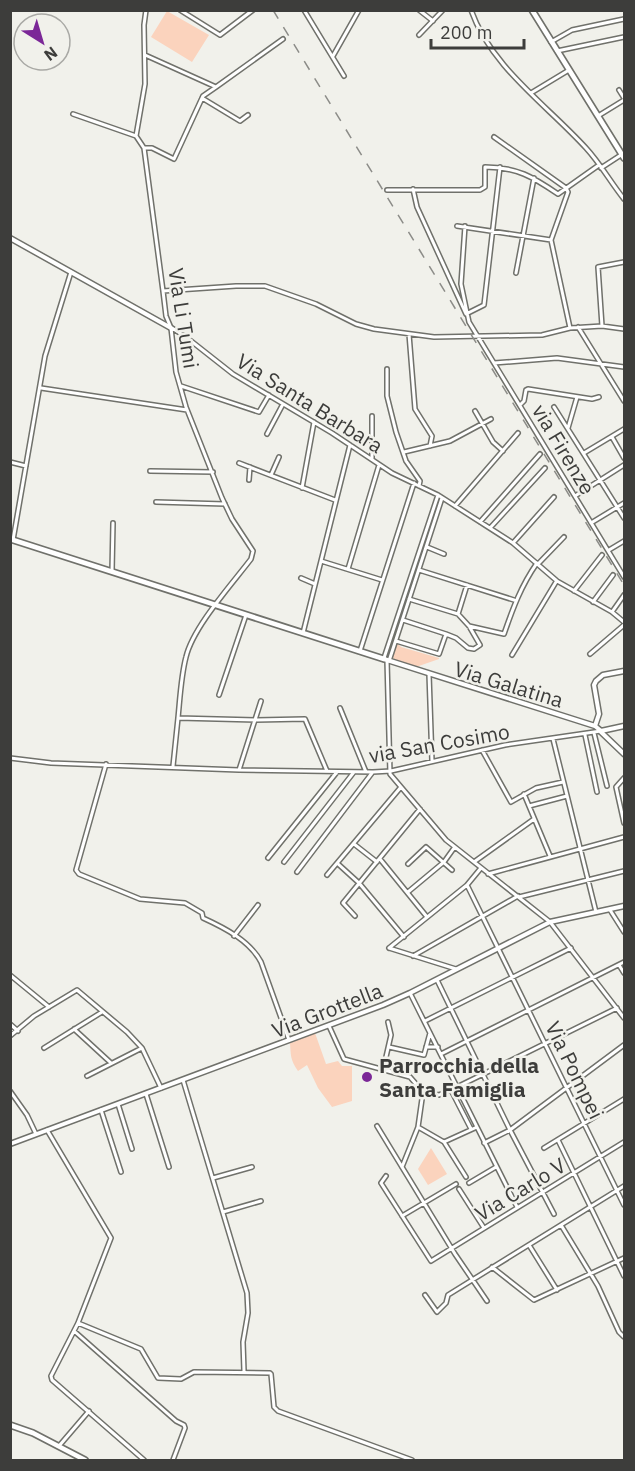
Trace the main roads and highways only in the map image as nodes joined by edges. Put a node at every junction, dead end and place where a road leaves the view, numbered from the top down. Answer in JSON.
{"nodes":[{"id":1,"x":532,"y":10,"type":"edge"},
{"id":2,"x":624,"y":155,"type":"edge"},
{"id":3,"x":12,"y":540,"type":"edge"},
{"id":4,"x":387,"y":660,"type":"road end"},
{"id":5,"x":10,"y":1425,"type":"edge"},
{"id":6,"x":86,"y":1461,"type":"edge"}],
"edges":[{"from":1,"to":2,"type":"main road"},
{"from":3,"to":4,"type":"main road"},
{"from":5,"to":6,"type":"main road"}]}
